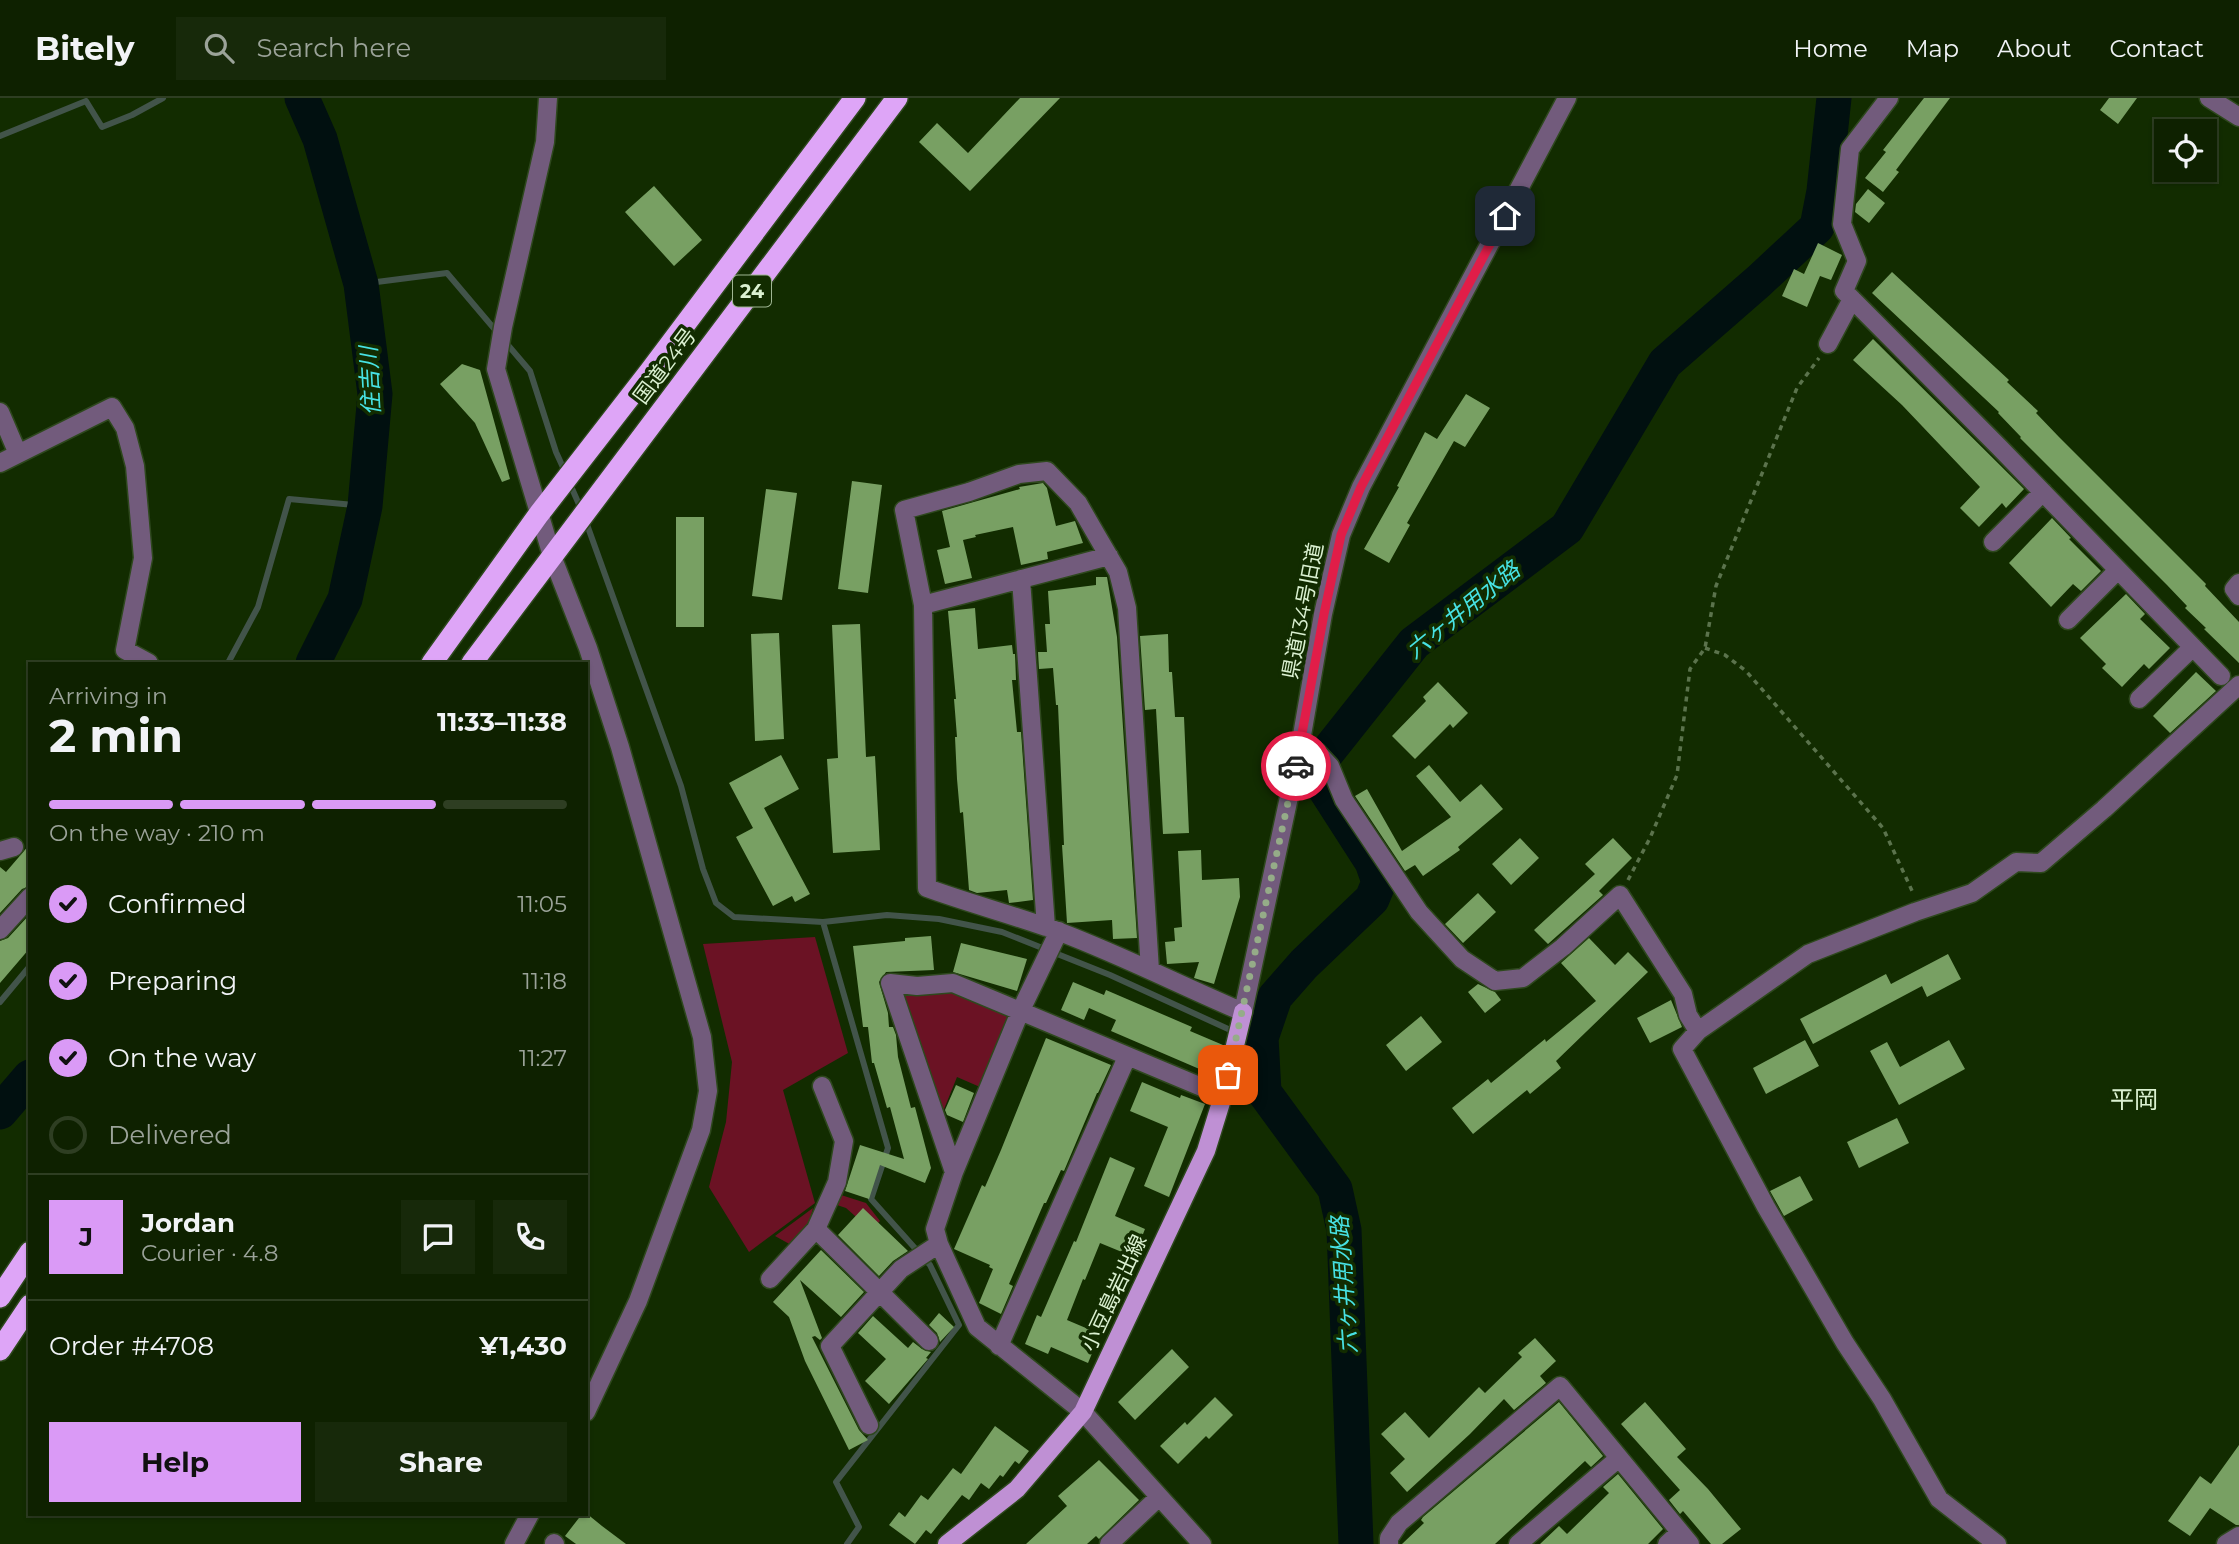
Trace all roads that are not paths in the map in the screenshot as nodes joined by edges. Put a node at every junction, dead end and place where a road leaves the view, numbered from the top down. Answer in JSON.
{"nodes":[{"id":1,"x":548,"y":98,"type":"edge"},
{"id":2,"x":855,"y":98,"type":"edge"},
{"id":3,"x":897,"y":98,"type":"edge"},
{"id":4,"x":1567,"y":98,"type":"edge"},
{"id":5,"x":1889,"y":98,"type":"edge"},
{"id":6,"x":2209,"y":98,"type":"edge"},
{"id":7,"x":2239,"y":117,"type":"edge"},
{"id":8,"x":1852,"y":299,"type":"junction"},
{"id":9,"x":1828,"y":344,"type":"road end"},
{"id":10,"x":0,"y":412,"type":"edge"},
{"id":11,"x":18,"y":454,"type":"junction"},
{"id":12,"x":0,"y":463,"type":"edge"},
{"id":13,"x":2043,"y":492,"type":"junction"},
{"id":14,"x":539,"y":514,"type":"junction"},
{"id":15,"x":1993,"y":542,"type":"dead end"},
{"id":16,"x":552,"y":556,"type":"junction"},
{"id":17,"x":1109,"y":556,"type":"junction"},
{"id":18,"x":2118,"y":569,"type":"junction"},
{"id":19,"x":1021,"y":579,"type":"junction"},
{"id":20,"x":2239,"y":583,"type":"edge"},
{"id":21,"x":2239,"y":596,"type":"edge"},
{"id":22,"x":923,"y":605,"type":"junction"},
{"id":23,"x":2068,"y":620,"type":"dead end"},
{"id":24,"x":2193,"y":647,"type":"junction"},
{"id":25,"x":147,"y":662,"type":"edge"},
{"id":26,"x":433,"y":662,"type":"edge"},
{"id":27,"x":473,"y":662,"type":"edge"},
{"id":28,"x":2221,"y":676,"type":"dead end"},
{"id":29,"x":2239,"y":685,"type":"edge"},
{"id":30,"x":2139,"y":699,"type":"dead end"},
{"id":31,"x":1301,"y":741,"type":"junction"},
{"id":32,"x":28,"y":899,"type":"edge"},
{"id":33,"x":0,"y":930,"type":"edge"},
{"id":34,"x":1053,"y":934,"type":"junction"},
{"id":35,"x":1150,"y":970,"type":"junction"},
{"id":36,"x":1020,"y":1012,"type":"junction"},
{"id":37,"x":1243,"y":1012,"type":"junction"},
{"id":38,"x":1698,"y":1031,"type":"junction"},
{"id":39,"x":1127,"y":1057,"type":"junction"},
{"id":40,"x":822,"y":1086,"type":"dead end"},
{"id":41,"x":1223,"y":1096,"type":"junction"},
{"id":42,"x":954,"y":1172,"type":"junction"},
{"id":43,"x":816,"y":1229,"type":"junction"},
{"id":44,"x":927,"y":1252,"type":"junction"},
{"id":45,"x":28,"y":1255,"type":"edge"},
{"id":46,"x":771,"y":1279,"type":"dead end"},
{"id":47,"x":880,"y":1293,"type":"junction"},
{"id":48,"x":0,"y":1297,"type":"edge"},
{"id":49,"x":28,"y":1308,"type":"edge"},
{"id":50,"x":929,"y":1341,"type":"dead end"},
{"id":51,"x":999,"y":1346,"type":"junction"},
{"id":52,"x":0,"y":1350,"type":"edge"},
{"id":53,"x":588,"y":1408,"type":"edge"},
{"id":54,"x":1083,"y":1412,"type":"junction"},
{"id":55,"x":869,"y":1424,"type":"dead end"},
{"id":56,"x":1619,"y":1458,"type":"junction"},
{"id":57,"x":1159,"y":1497,"type":"junction"},
{"id":58,"x":529,"y":1516,"type":"edge"},
{"id":59,"x":2239,"y":1536,"type":"edge"},
{"id":60,"x":1679,"y":1540,"type":"edge"},
{"id":61,"x":514,"y":1544,"type":"edge"},
{"id":62,"x":947,"y":1544,"type":"edge"},
{"id":63,"x":1109,"y":1544,"type":"edge"},
{"id":64,"x":1202,"y":1544,"type":"edge"},
{"id":65,"x":1389,"y":1544,"type":"edge"},
{"id":66,"x":1518,"y":1544,"type":"edge"},
{"id":67,"x":1997,"y":1544,"type":"edge"},
{"id":68,"x":2226,"y":1544,"type":"edge"}],
"edges":[{"from":1,"to":14,"type":"street"},
{"from":2,"to":14,"type":"highway","name":"国道24号","number":"24"},
{"from":3,"to":16,"type":"highway","name":"国道24号","number":"24"},
{"from":4,"to":31,"type":"street","name":"県道134号旧道"},
{"from":5,"to":8,"type":"street"},
{"from":6,"to":7,"type":"street"},
{"from":8,"to":9,"type":"street"},
{"from":8,"to":13,"type":"street"},
{"from":10,"to":11,"type":"street"},
{"from":11,"to":12,"type":"street"},
{"from":11,"to":25,"type":"street"},
{"from":13,"to":15,"type":"street"},
{"from":13,"to":18,"type":"street"},
{"from":14,"to":16,"type":"street"},
{"from":14,"to":26,"type":"highway","name":"国道24号","number":"24"},
{"from":16,"to":27,"type":"highway","name":"国道24号","number":"24"},
{"from":16,"to":53,"type":"street"},
{"from":17,"to":19,"type":"street"},
{"from":17,"to":22,"type":"street"},
{"from":17,"to":35,"type":"street"},
{"from":18,"to":23,"type":"street"},
{"from":18,"to":24,"type":"street"},
{"from":19,"to":22,"type":"street"},
{"from":19,"to":34,"type":"street"},
{"from":20,"to":21,"type":"street"},
{"from":22,"to":34,"type":"street"},
{"from":24,"to":28,"type":"street"},
{"from":24,"to":30,"type":"street"},
{"from":29,"to":38,"type":"street"},
{"from":31,"to":37,"type":"street","name":"県道134号旧道"},
{"from":31,"to":38,"type":"street"},
{"from":32,"to":33,"type":"street"},
{"from":34,"to":35,"type":"street"},
{"from":34,"to":36,"type":"street"},
{"from":35,"to":37,"type":"street"},
{"from":36,"to":39,"type":"street"},
{"from":36,"to":42,"type":"street"},
{"from":36,"to":42,"type":"street"},
{"from":37,"to":41,"type":"main road","name":"小豆島岩出線"},
{"from":38,"to":67,"type":"street"},
{"from":39,"to":41,"type":"street"},
{"from":39,"to":51,"type":"street"},
{"from":40,"to":43,"type":"street"},
{"from":41,"to":54,"type":"main road","name":"小豆島岩出線"},
{"from":42,"to":44,"type":"street"},
{"from":43,"to":46,"type":"street"},
{"from":43,"to":47,"type":"street"},
{"from":44,"to":47,"type":"street"},
{"from":44,"to":51,"type":"street"},
{"from":45,"to":48,"type":"highway"},
{"from":47,"to":50,"type":"street"},
{"from":47,"to":55,"type":"street"},
{"from":49,"to":52,"type":"highway"},
{"from":51,"to":54,"type":"street"},
{"from":54,"to":57,"type":"street"},
{"from":54,"to":62,"type":"main road","name":"小豆島岩出線"},
{"from":56,"to":60,"type":"street"},
{"from":56,"to":65,"type":"street"},
{"from":56,"to":66,"type":"street"},
{"from":57,"to":63,"type":"street"},
{"from":57,"to":64,"type":"street"},
{"from":58,"to":61,"type":"street"},
{"from":59,"to":68,"type":"street"}]}
